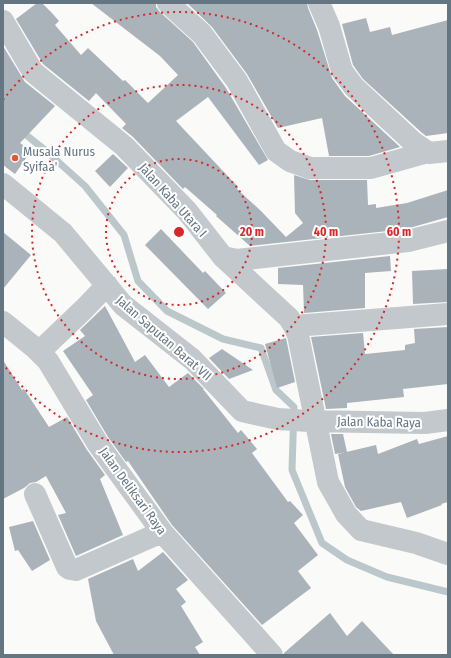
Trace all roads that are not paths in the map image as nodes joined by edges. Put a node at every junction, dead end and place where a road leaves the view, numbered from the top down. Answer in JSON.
{"nodes":[{"id":1,"x":6,"y":3,"type":"edge"},
{"id":2,"x":168,"y":3,"type":"edge"},
{"id":3,"x":319,"y":3,"type":"edge"},
{"id":4,"x":3,"y":13,"type":"edge"},
{"id":5,"x":3,"y":21,"type":"edge"},
{"id":6,"x":438,"y":151,"type":"edge"},
{"id":7,"x":3,"y":184,"type":"edge"},
{"id":8,"x":448,"y":231,"type":"edge"},
{"id":9,"x":223,"y":257,"type":"junction"},
{"id":10,"x":107,"y":286,"type":"junction"},
{"id":11,"x":448,"y":314,"type":"edge"},
{"id":12,"x":3,"y":322,"type":"edge"},
{"id":13,"x":294,"y":326,"type":"junction"},
{"id":14,"x":39,"y":352,"type":"junction"},
{"id":15,"x":448,"y":420,"type":"edge"},
{"id":16,"x":312,"y":422,"type":"junction"},
{"id":17,"x":35,"y":494,"type":"dead end"},
{"id":18,"x":162,"y":532,"type":"junction"},
{"id":19,"x":448,"y":554,"type":"edge"},
{"id":20,"x":271,"y":655,"type":"edge"}],
"edges":[{"from":1,"to":4,"type":"street"},
{"from":2,"to":6,"type":"street"},
{"from":3,"to":6,"type":"street"},
{"from":5,"to":9,"type":"street","name":"Jalan Kaba Utara I"},
{"from":7,"to":10,"type":"street","name":"Jalan Saputan Barat VII"},
{"from":8,"to":9,"type":"street"},
{"from":9,"to":13,"type":"street","name":"Jalan Kaba Utara I"},
{"from":10,"to":14,"type":"street"},
{"from":10,"to":16,"type":"street","name":"Jalan Saputan Barat VII"},
{"from":11,"to":13,"type":"street"},
{"from":12,"to":14,"type":"street","name":"Jalan Deliksari Raya"},
{"from":13,"to":16,"type":"street","name":"Jalan Kaba Utara I"},
{"from":14,"to":18,"type":"street","name":"Jalan Deliksari Raya"},
{"from":15,"to":16,"type":"street","name":"Jalan Kaba Raya"},
{"from":16,"to":19,"type":"street","name":"Jalan Kaba Utara I"},
{"from":17,"to":18,"type":"street"},
{"from":18,"to":20,"type":"street","name":"Jalan Deliksari Raya"}]}
